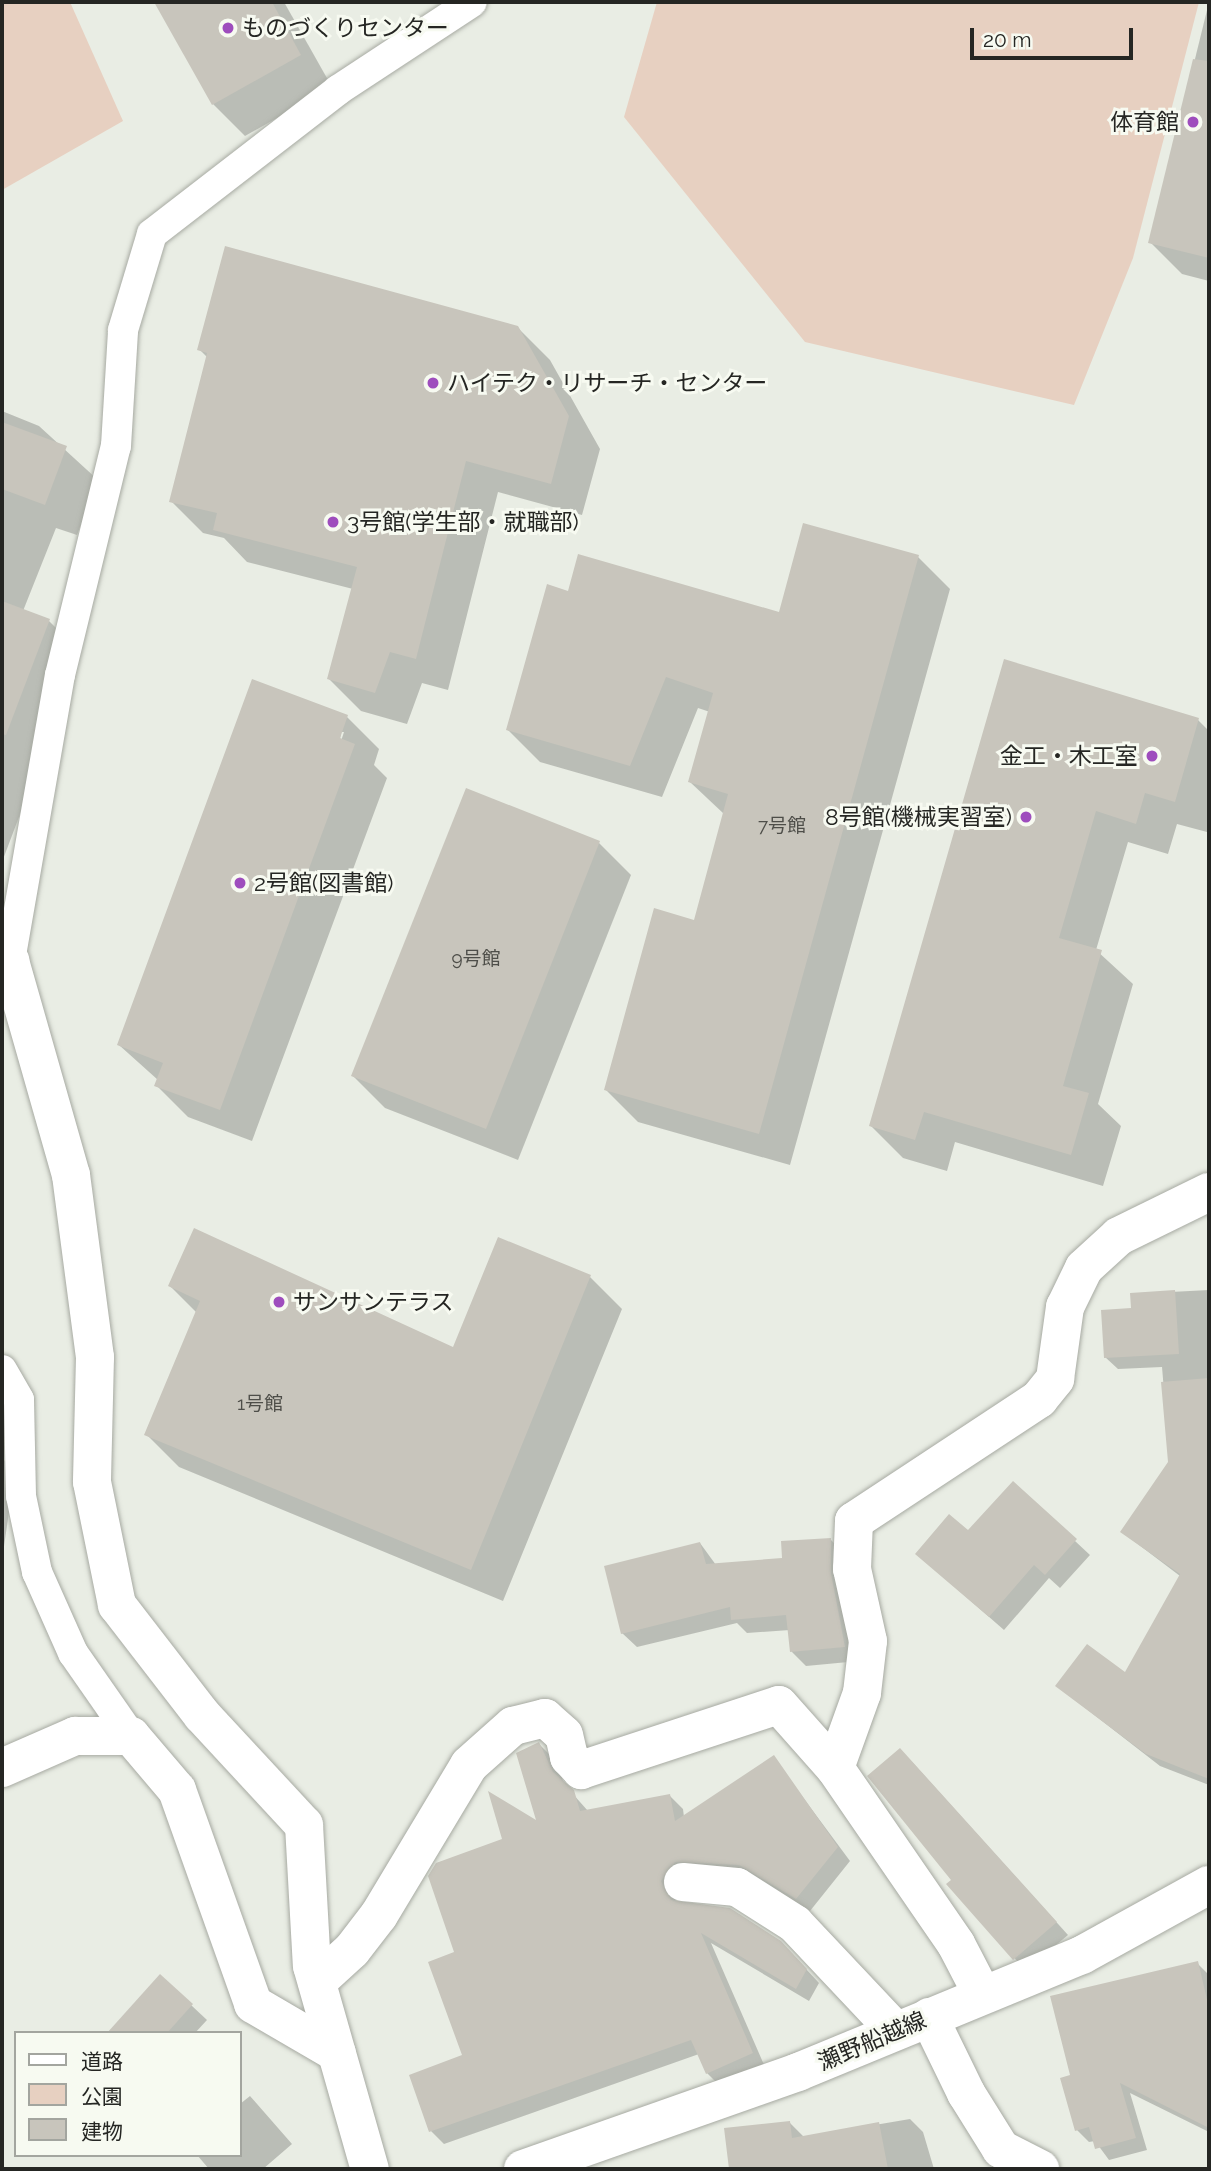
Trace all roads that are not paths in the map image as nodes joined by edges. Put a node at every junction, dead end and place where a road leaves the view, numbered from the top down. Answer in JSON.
{"nodes":[{"id":1,"x":472,"y":2,"type":"edge"},
{"id":2,"x":6,"y":962,"type":"edge"},
{"id":3,"x":1209,"y":1192,"type":"edge"},
{"id":4,"x":2,"y":1370,"type":"edge"},
{"id":5,"x":131,"y":1736,"type":"junction"},
{"id":6,"x":2,"y":1768,"type":"edge"},
{"id":7,"x":835,"y":1768,"type":"junction"},
{"id":8,"x":683,"y":1882,"type":"dead end"},
{"id":9,"x":1209,"y":1885,"type":"edge"},
{"id":10,"x":317,"y":1982,"type":"junction"},
{"id":11,"x":982,"y":1994,"type":"junction"},
{"id":12,"x":912,"y":2024,"type":"junction"},
{"id":13,"x":337,"y":2053,"type":"junction"},
{"id":14,"x":370,"y":2169,"type":"edge"},
{"id":15,"x":523,"y":2169,"type":"edge"},
{"id":16,"x":1040,"y":2169,"type":"edge"}],
"edges":[{"from":1,"to":2,"type":"lane"},
{"from":2,"to":10,"type":"street"},
{"from":3,"to":7,"type":"street"},
{"from":4,"to":5,"type":"lane"},
{"from":5,"to":6,"type":"street"},
{"from":5,"to":13,"type":"street"},
{"from":7,"to":10,"type":"street"},
{"from":7,"to":11,"type":"street"},
{"from":8,"to":12,"type":"street"},
{"from":9,"to":11,"type":"street","name":"瀬野船越線"},
{"from":10,"to":13,"type":"street"},
{"from":11,"to":12,"type":"street","name":"瀬野船越線"},
{"from":12,"to":15,"type":"street","name":"瀬野船越線"},
{"from":12,"to":16,"type":"street"},
{"from":13,"to":14,"type":"street"}]}
